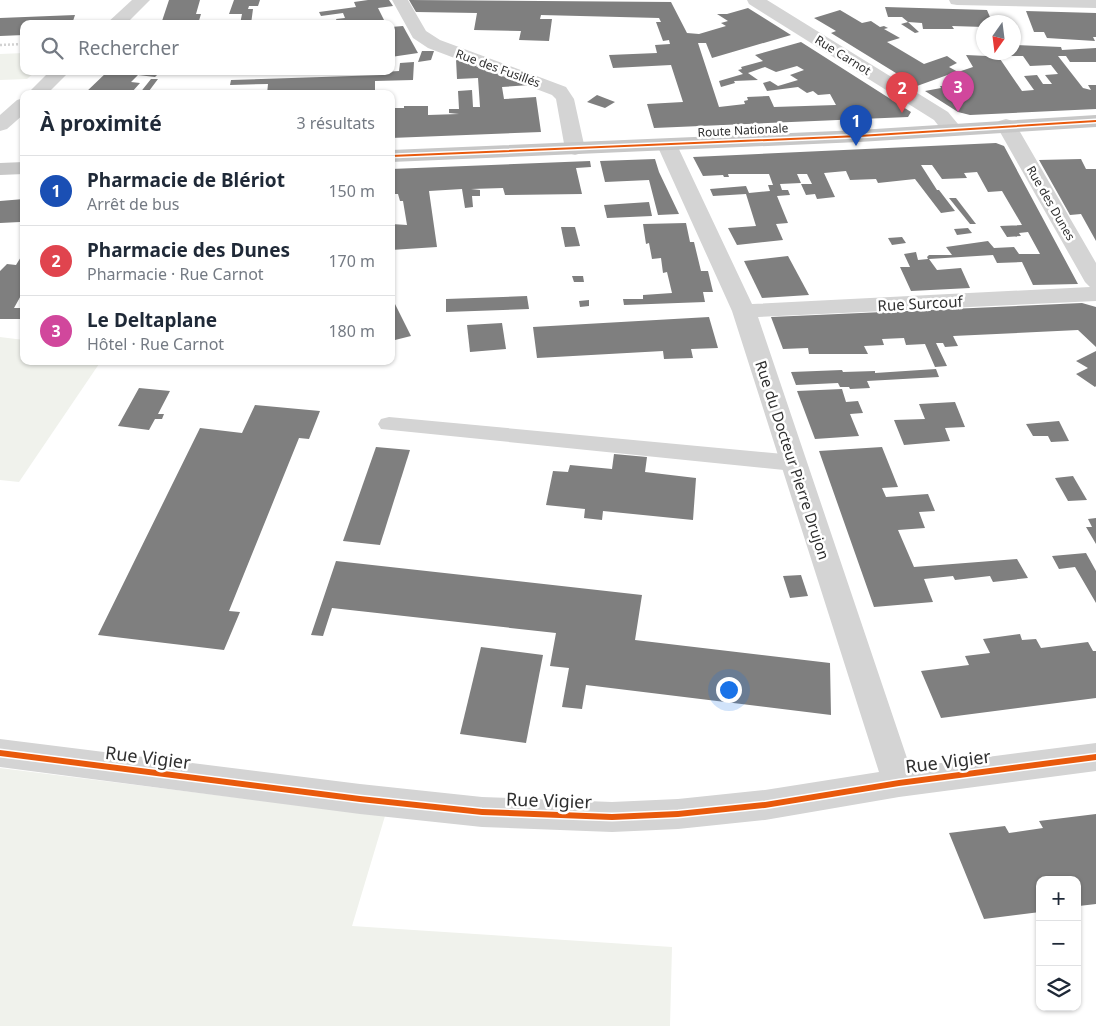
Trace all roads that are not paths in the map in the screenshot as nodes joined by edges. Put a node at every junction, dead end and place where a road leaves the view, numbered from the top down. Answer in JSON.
{"nodes":[{"id":1,"x":142,"y":0,"type":"edge"},
{"id":2,"x":400,"y":0,"type":"edge"},
{"id":3,"x":755,"y":0,"type":"edge"},
{"id":4,"x":957,"y":0,"type":"edge"},
{"id":5,"x":1096,"y":3,"type":"edge"},
{"id":6,"x":120,"y":20,"type":"edge"},
{"id":7,"x":57,"y":75,"type":"edge"},
{"id":8,"x":40,"y":90,"type":"edge"},
{"id":9,"x":20,"y":108,"type":"edge"},
{"id":10,"x":1096,"y":121,"type":"edge"},
{"id":11,"x":0,"y":125,"type":"edge"},
{"id":12,"x":1006,"y":125,"type":"junction"},
{"id":13,"x":953,"y":130,"type":"junction"},
{"id":14,"x":667,"y":145,"type":"junction"},
{"id":15,"x":575,"y":149,"type":"junction"},
{"id":16,"x":395,"y":156,"type":"edge"},
{"id":17,"x":20,"y":168,"type":"edge"},
{"id":18,"x":0,"y":169,"type":"edge"},
{"id":19,"x":1096,"y":282,"type":"edge"},
{"id":20,"x":1096,"y":294,"type":"edge"},
{"id":21,"x":744,"y":311,"type":"junction"},
{"id":22,"x":389,"y":424,"type":"dead end"},
{"id":23,"x":794,"y":462,"type":"junction"},
{"id":24,"x":0,"y":753,"type":"edge"},
{"id":25,"x":1096,"y":757,"type":"edge"},
{"id":26,"x":899,"y":783,"type":"junction"}],
"edges":[{"from":1,"to":6,"type":"street"},
{"from":2,"to":15,"type":"street","name":"Rue des Fusillés"},
{"from":3,"to":13,"type":"street","name":"Rue Carnot"},
{"from":4,"to":5,"type":"street"},
{"from":7,"to":8,"type":"street"},
{"from":9,"to":11,"type":"street"},
{"from":10,"to":12,"type":"main road","name":"Route Nationale"},
{"from":12,"to":13,"type":"main road","name":"Route Nationale"},
{"from":12,"to":19,"type":"street","name":"Rue des Dunes"},
{"from":13,"to":14,"type":"main road","name":"Route Nationale"},
{"from":14,"to":15,"type":"main road","name":"Route Nationale"},
{"from":14,"to":21,"type":"street","name":"Rue du Docteur Pierre Drujon"},
{"from":15,"to":16,"type":"main road","name":"Route Nationale"},
{"from":17,"to":18,"type":"main road"},
{"from":20,"to":21,"type":"street","name":"Rue Surcouf"},
{"from":21,"to":23,"type":"street","name":"Rue du Docteur Pierre Drujon"},
{"from":22,"to":23,"type":"lane"},
{"from":23,"to":26,"type":"street","name":"Rue du Docteur Pierre Drujon"},
{"from":24,"to":26,"type":"street","name":"Rue Vigier"},
{"from":25,"to":26,"type":"street","name":"Rue Vigier"}]}
